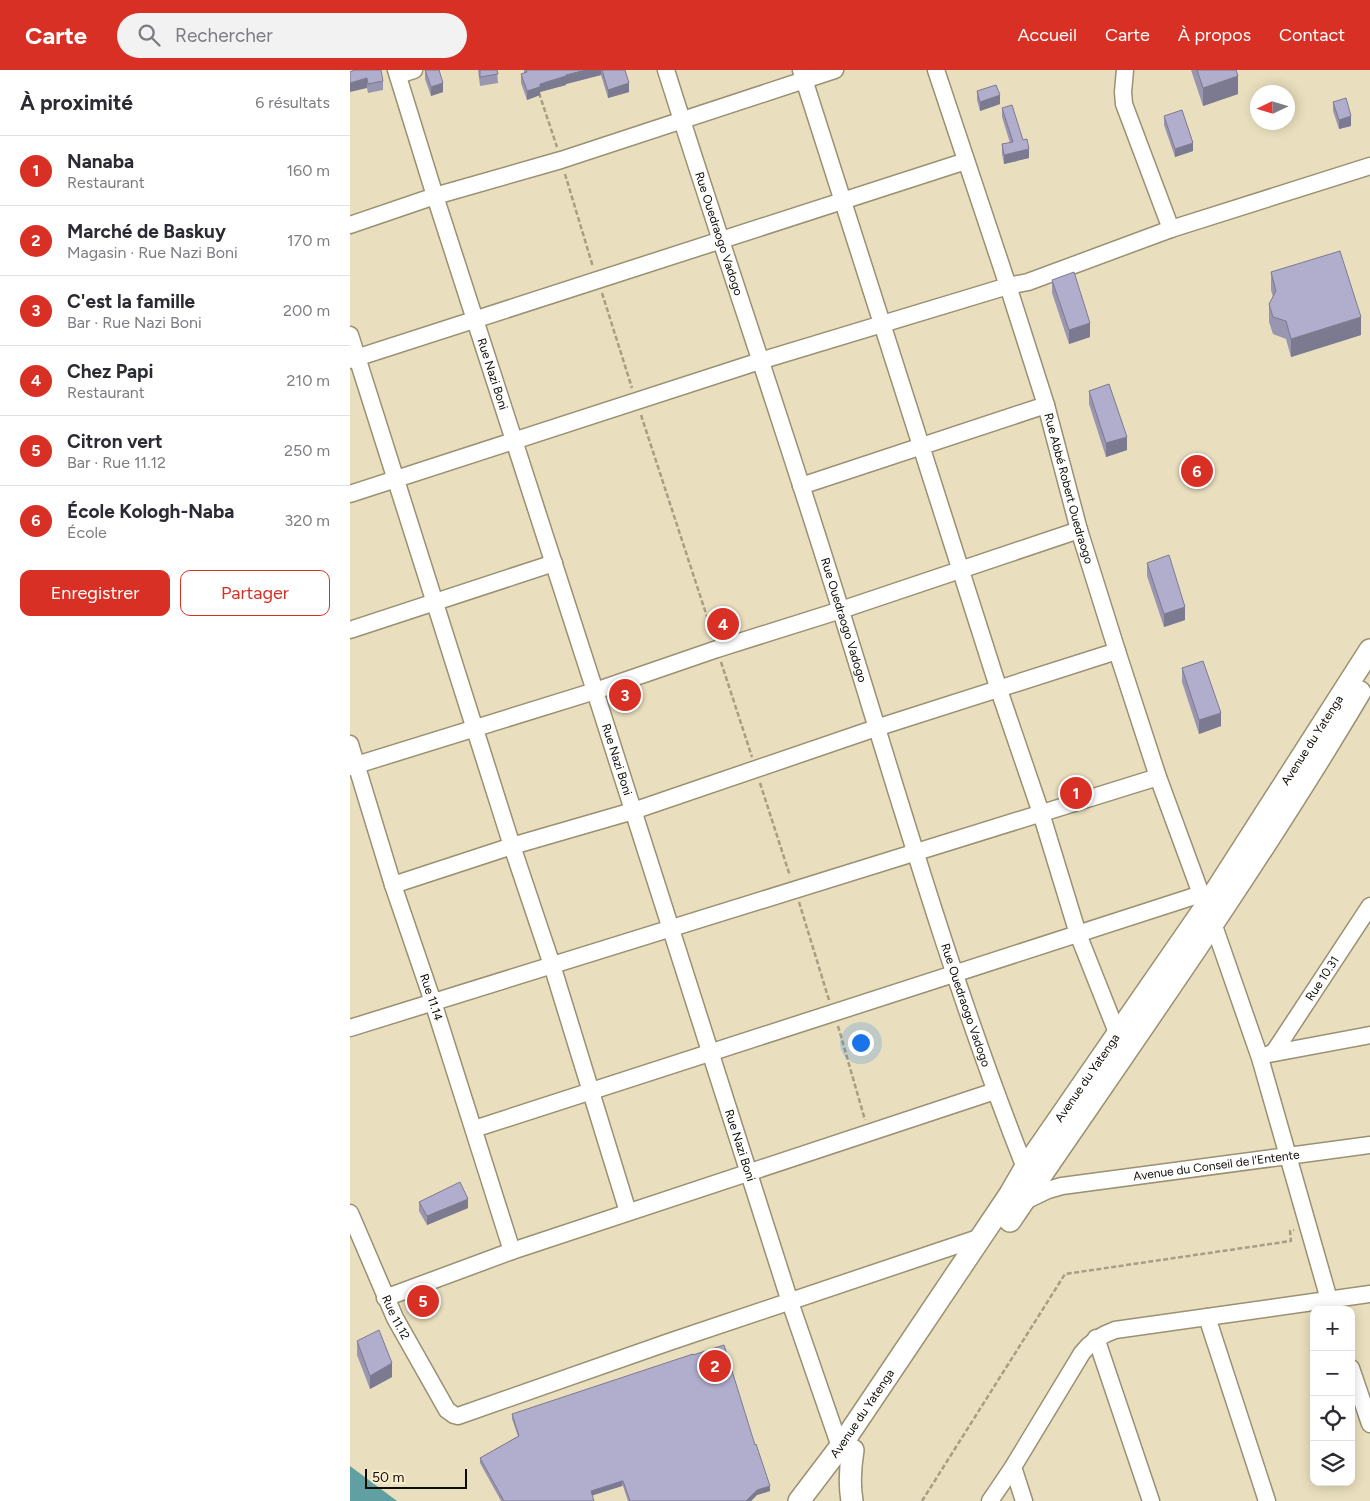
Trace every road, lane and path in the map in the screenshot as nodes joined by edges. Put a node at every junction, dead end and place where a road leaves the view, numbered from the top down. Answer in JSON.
{"nodes":[{"id":1,"x":414,"y":70,"type":"edge"},
{"id":2,"x":666,"y":70,"type":"edge"},
{"id":3,"x":835,"y":70,"type":"edge"},
{"id":4,"x":936,"y":70,"type":"edge"},
{"id":5,"x":1125,"y":70,"type":"edge"},
{"id":6,"x":397,"y":73,"type":"edge"},
{"id":7,"x":802,"y":75,"type":"edge"},
{"id":8,"x":538,"y":88,"type":"edge"},
{"id":9,"x":682,"y":120,"type":"junction"},
{"id":10,"x":561,"y":160,"type":"junction"},
{"id":11,"x":966,"y":161,"type":"junction"},
{"id":12,"x":1370,"y":166,"type":"edge"},
{"id":13,"x":435,"y":196,"type":"junction"},
{"id":14,"x":843,"y":201,"type":"junction"},
{"id":15,"x":350,"y":225,"type":"edge"},
{"id":16,"x":1171,"y":229,"type":"junction"},
{"id":17,"x":720,"y":240,"type":"junction"},
{"id":18,"x":597,"y":280,"type":"junction"},
{"id":19,"x":1008,"y":286,"type":"junction"},
{"id":20,"x":475,"y":319,"type":"junction"},
{"id":21,"x":882,"y":324,"type":"junction"},
{"id":22,"x":350,"y":335,"type":"edge"},
{"id":23,"x":354,"y":359,"type":"edge"},
{"id":24,"x":760,"y":361,"type":"junction"},
{"id":25,"x":637,"y":401,"type":"junction"},
{"id":26,"x":1046,"y":405,"type":"junction"},
{"id":27,"x":514,"y":441,"type":"junction"},
{"id":28,"x":922,"y":446,"type":"junction"},
{"id":29,"x":395,"y":479,"type":"junction"},
{"id":30,"x":801,"y":486,"type":"junction"},
{"id":31,"x":350,"y":494,"type":"edge"},
{"id":32,"x":1079,"y":530,"type":"junction"},
{"id":33,"x":554,"y":563,"type":"junction"},
{"id":34,"x":961,"y":570,"type":"junction"},
{"id":35,"x":435,"y":603,"type":"junction"},
{"id":36,"x":841,"y":610,"type":"junction"},
{"id":37,"x":350,"y":630,"type":"edge"},
{"id":38,"x":717,"y":649,"type":"junction"},
{"id":39,"x":1370,"y":650,"type":"edge"},
{"id":40,"x":1117,"y":651,"type":"junction"},
{"id":41,"x":1370,"y":676,"type":"edge"},
{"id":42,"x":999,"y":690,"type":"junction"},
{"id":43,"x":595,"y":691,"type":"junction"},
{"id":44,"x":474,"y":728,"type":"junction"},
{"id":45,"x":876,"y":728,"type":"junction"},
{"id":46,"x":350,"y":744,"type":"edge"},
{"id":47,"x":353,"y":766,"type":"edge"},
{"id":48,"x":756,"y":769,"type":"junction"},
{"id":49,"x":1158,"y":777,"type":"junction"},
{"id":50,"x":633,"y":811,"type":"junction"},
{"id":51,"x":1041,"y":813,"type":"junction"},
{"id":52,"x":512,"y":846,"type":"junction"},
{"id":53,"x":916,"y":852,"type":"junction"},
{"id":54,"x":393,"y":885,"type":"junction"},
{"id":55,"x":794,"y":890,"type":"junction"},
{"id":56,"x":1370,"y":906,"type":"edge"},
{"id":57,"x":1208,"y":907,"type":"junction"},
{"id":58,"x":670,"y":928,"type":"junction"},
{"id":59,"x":1078,"y":934,"type":"junction"},
{"id":60,"x":552,"y":965,"type":"junction"},
{"id":61,"x":954,"y":973,"type":"junction"},
{"id":62,"x":433,"y":1002,"type":"junction"},
{"id":63,"x":834,"y":1012,"type":"junction"},
{"id":64,"x":350,"y":1028,"type":"edge"},
{"id":65,"x":1118,"y":1034,"type":"junction"},
{"id":66,"x":1370,"y":1036,"type":"edge"},
{"id":67,"x":710,"y":1052,"type":"junction"},
{"id":68,"x":1267,"y":1055,"type":"junction"},
{"id":69,"x":591,"y":1091,"type":"junction"},
{"id":70,"x":995,"y":1091,"type":"junction"},
{"id":71,"x":474,"y":1129,"type":"junction"},
{"id":72,"x":868,"y":1133,"type":"junction"},
{"id":73,"x":1370,"y":1145,"type":"edge"},
{"id":74,"x":1289,"y":1157,"type":"junction"},
{"id":75,"x":1049,"y":1163,"type":"junction"},
{"id":76,"x":1026,"y":1168,"type":"junction"},
{"id":77,"x":748,"y":1172,"type":"junction"},
{"id":78,"x":1062,"y":1186,"type":"junction"},
{"id":79,"x":1021,"y":1203,"type":"junction"},
{"id":80,"x":628,"y":1212,"type":"junction"},
{"id":81,"x":350,"y":1213,"type":"edge"},
{"id":82,"x":1308,"y":1225,"type":"junction"},
{"id":83,"x":981,"y":1237,"type":"junction"},
{"id":84,"x":512,"y":1251,"type":"junction"},
{"id":85,"x":1370,"y":1294,"type":"edge"},
{"id":86,"x":385,"y":1298,"type":"junction"},
{"id":87,"x":790,"y":1302,"type":"junction"},
{"id":88,"x":1331,"y":1305,"type":"edge"},
{"id":89,"x":1207,"y":1317,"type":"junction"},
{"id":90,"x":1096,"y":1338,"type":"junction"},
{"id":91,"x":1355,"y":1380,"type":"edge"},
{"id":92,"x":1370,"y":1424,"type":"edge"},
{"id":93,"x":846,"y":1449,"type":"junction"},
{"id":94,"x":1013,"y":1467,"type":"junction"},
{"id":95,"x":799,"y":1501,"type":"edge"},
{"id":96,"x":817,"y":1501,"type":"edge"},
{"id":97,"x":852,"y":1501,"type":"edge"},
{"id":98,"x":922,"y":1501,"type":"edge"},
{"id":99,"x":990,"y":1501,"type":"edge"},
{"id":100,"x":1024,"y":1501,"type":"edge"},
{"id":101,"x":1151,"y":1501,"type":"edge"},
{"id":102,"x":1267,"y":1501,"type":"edge"}],
"edges":[{"from":1,"to":6,"type":"street"},
{"from":2,"to":9,"type":"street","name":"Rue Ouedraogo Vadogo"},
{"from":3,"to":7,"type":"street"},
{"from":4,"to":11,"type":"street","name":"Rue Abbé Robert Ouedraogo"},
{"from":5,"to":16,"type":"street"},
{"from":6,"to":13,"type":"street","name":"Rue Nazi Boni"},
{"from":7,"to":9,"type":"street"},
{"from":7,"to":14,"type":"street"},
{"from":8,"to":10,"type":"path"},
{"from":9,"to":10,"type":"street"},
{"from":9,"to":17,"type":"street","name":"Rue Ouedraogo Vadogo"},
{"from":10,"to":13,"type":"street"},
{"from":10,"to":18,"type":"path"},
{"from":11,"to":14,"type":"street"},
{"from":11,"to":19,"type":"street","name":"Rue Abbé Robert Ouedraogo"},
{"from":12,"to":16,"type":"street"},
{"from":13,"to":15,"type":"street"},
{"from":13,"to":20,"type":"street","name":"Rue Nazi Boni"},
{"from":14,"to":17,"type":"street"},
{"from":14,"to":21,"type":"street"},
{"from":16,"to":19,"type":"street"},
{"from":17,"to":18,"type":"street"},
{"from":17,"to":24,"type":"street","name":"Rue Ouedraogo Vadogo"},
{"from":18,"to":20,"type":"street"},
{"from":18,"to":25,"type":"path"},
{"from":19,"to":21,"type":"street"},
{"from":19,"to":26,"type":"street","name":"Rue Abbé Robert Ouedraogo"},
{"from":20,"to":23,"type":"street"},
{"from":20,"to":27,"type":"street","name":"Rue Nazi Boni"},
{"from":21,"to":24,"type":"street"},
{"from":21,"to":28,"type":"street"},
{"from":22,"to":23,"type":"street"},
{"from":23,"to":29,"type":"street"},
{"from":24,"to":25,"type":"street"},
{"from":24,"to":30,"type":"street","name":"Rue Ouedraogo Vadogo"},
{"from":25,"to":27,"type":"street"},
{"from":25,"to":38,"type":"path"},
{"from":26,"to":28,"type":"street"},
{"from":26,"to":32,"type":"street","name":"Rue Abbé Robert Ouedraogo"},
{"from":27,"to":29,"type":"street"},
{"from":27,"to":33,"type":"street","name":"Rue Nazi Boni"},
{"from":28,"to":30,"type":"street"},
{"from":28,"to":34,"type":"street"},
{"from":29,"to":31,"type":"street"},
{"from":29,"to":35,"type":"street"},
{"from":30,"to":36,"type":"street","name":"Rue Ouedraogo Vadogo"},
{"from":32,"to":34,"type":"street"},
{"from":32,"to":40,"type":"street","name":"Rue Abbé Robert Ouedraogo"},
{"from":33,"to":35,"type":"street"},
{"from":33,"to":43,"type":"street","name":"Rue Nazi Boni"},
{"from":34,"to":36,"type":"street"},
{"from":34,"to":42,"type":"street"},
{"from":35,"to":37,"type":"street"},
{"from":35,"to":44,"type":"street"},
{"from":36,"to":38,"type":"street"},
{"from":36,"to":45,"type":"street","name":"Rue Ouedraogo Vadogo"},
{"from":38,"to":43,"type":"street"},
{"from":38,"to":48,"type":"path"},
{"from":39,"to":57,"type":"main road","name":"Avenue du Yatenga"},
{"from":40,"to":42,"type":"street"},
{"from":40,"to":49,"type":"street","name":"Rue Abbé Robert Ouedraogo"},
{"from":41,"to":57,"type":"main road","name":"Avenue du Yatenga"},
{"from":42,"to":45,"type":"street"},
{"from":42,"to":51,"type":"street"},
{"from":43,"to":44,"type":"street"},
{"from":43,"to":50,"type":"street","name":"Rue Nazi Boni"},
{"from":44,"to":47,"type":"street"},
{"from":44,"to":52,"type":"street"},
{"from":45,"to":48,"type":"street"},
{"from":45,"to":53,"type":"street","name":"Rue Ouedraogo Vadogo"},
{"from":46,"to":47,"type":"street","name":"Rue 11.14"},
{"from":47,"to":54,"type":"street","name":"Rue 11.14"},
{"from":48,"to":50,"type":"street"},
{"from":48,"to":55,"type":"path"},
{"from":49,"to":51,"type":"street"},
{"from":49,"to":57,"type":"street","name":"Rue Abbé Robert Ouedraogo"},
{"from":50,"to":52,"type":"street"},
{"from":50,"to":58,"type":"street","name":"Rue Nazi Boni"},
{"from":51,"to":53,"type":"street"},
{"from":51,"to":59,"type":"street"},
{"from":52,"to":54,"type":"street"},
{"from":52,"to":60,"type":"street"},
{"from":53,"to":55,"type":"street"},
{"from":53,"to":61,"type":"street","name":"Rue Ouedraogo Vadogo"},
{"from":54,"to":62,"type":"street","name":"Rue 11.14"},
{"from":55,"to":58,"type":"street"},
{"from":55,"to":63,"type":"path"},
{"from":56,"to":68,"type":"street","name":"Rue 10.31"},
{"from":57,"to":59,"type":"street"},
{"from":57,"to":65,"type":"main road","name":"Avenue du Yatenga"},
{"from":57,"to":68,"type":"street","name":"Rue Abbé Robert Ouedraogo"},
{"from":57,"to":75,"type":"main road","name":"Avenue du Yatenga"},
{"from":58,"to":60,"type":"street"},
{"from":58,"to":67,"type":"street","name":"Rue Nazi Boni"},
{"from":59,"to":61,"type":"street"},
{"from":59,"to":65,"type":"street"},
{"from":60,"to":62,"type":"street"},
{"from":60,"to":69,"type":"street"},
{"from":61,"to":63,"type":"street"},
{"from":61,"to":70,"type":"street","name":"Rue Ouedraogo Vadogo"},
{"from":62,"to":64,"type":"street"},
{"from":62,"to":71,"type":"street","name":"Rue 11.14"},
{"from":63,"to":67,"type":"street"},
{"from":63,"to":72,"type":"path"},
{"from":65,"to":76,"type":"main road","name":"Avenue du Yatenga"},
{"from":66,"to":68,"type":"street"},
{"from":67,"to":69,"type":"street"},
{"from":67,"to":77,"type":"street","name":"Rue Nazi Boni"},
{"from":68,"to":74,"type":"street","name":"Rue Abbé Robert Ouedraogo"},
{"from":69,"to":71,"type":"street"},
{"from":69,"to":80,"type":"street"},
{"from":70,"to":72,"type":"street"},
{"from":70,"to":76,"type":"street","name":"Rue Ouedraogo Vadogo"},
{"from":71,"to":84,"type":"street","name":"Rue 11.14"},
{"from":72,"to":77,"type":"street"},
{"from":73,"to":74,"type":"street","name":"Avenue du Conseil de l'Entente"},
{"from":74,"to":78,"type":"street","name":"Avenue du Conseil de l'Entente"},
{"from":74,"to":82,"type":"street","name":"Rue Abbé Robert Ouedraogo"},
{"from":75,"to":78,"type":"street"},
{"from":75,"to":79,"type":"main road","name":"Avenue du Yatenga"},
{"from":76,"to":83,"type":"main road","name":"Avenue du Yatenga"},
{"from":77,"to":80,"type":"street"},
{"from":77,"to":87,"type":"street","name":"Rue Nazi Boni"},
{"from":78,"to":79,"type":"street","name":"Avenue du Conseil de l'Entente"},
{"from":79,"to":93,"type":"main road","name":"Avenue du Yatenga"},
{"from":80,"to":84,"type":"street"},
{"from":81,"to":86,"type":"street","name":"Rue 11.12"},
{"from":82,"to":88,"type":"street","name":"Rue Abbé Robert Ouedraogo"},
{"from":82,"to":98,"type":"path"},
{"from":83,"to":87,"type":"street"},
{"from":83,"to":93,"type":"main road","name":"Avenue du Yatenga"},
{"from":84,"to":86,"type":"street"},
{"from":85,"to":88,"type":"street"},
{"from":86,"to":87,"type":"street","name":"Rue 11.12"},
{"from":87,"to":93,"type":"street","name":"Rue Nazi Boni"},
{"from":88,"to":89,"type":"street"},
{"from":89,"to":90,"type":"street"},
{"from":89,"to":102,"type":"street"},
{"from":90,"to":94,"type":"street"},
{"from":90,"to":101,"type":"street"},
{"from":91,"to":92,"type":"street"},
{"from":93,"to":95,"type":"main road","name":"Avenue du Yatenga"},
{"from":93,"to":96,"type":"main road","name":"Avenue du Yatenga"},
{"from":93,"to":97,"type":"main road"},
{"from":94,"to":99,"type":"street"},
{"from":94,"to":100,"type":"street"}]}
